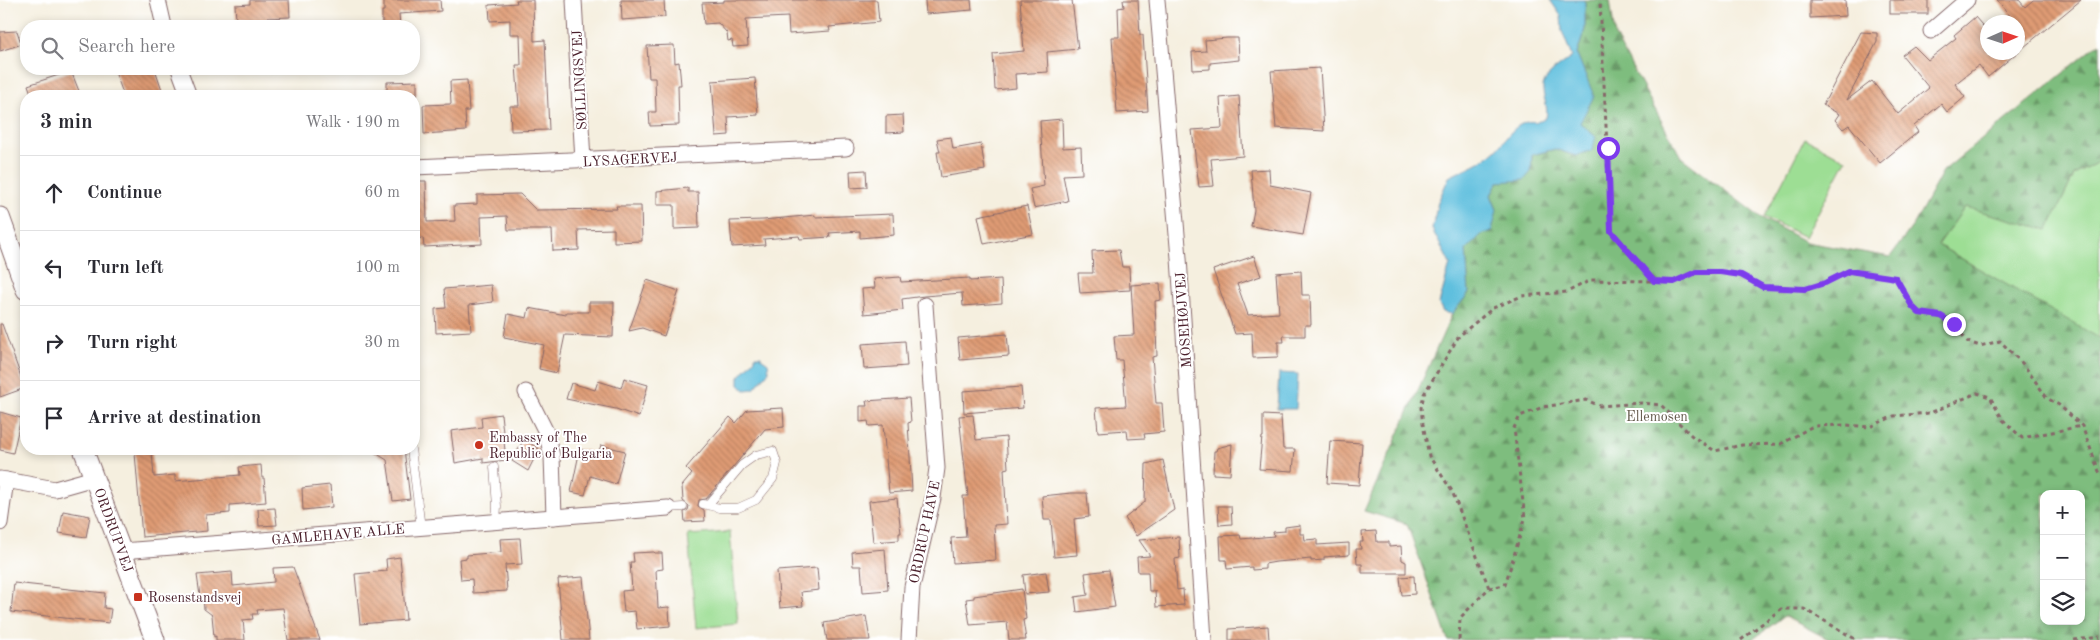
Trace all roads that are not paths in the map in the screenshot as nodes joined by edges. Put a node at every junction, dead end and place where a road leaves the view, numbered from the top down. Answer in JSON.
{"nodes":[{"id":1,"x":158,"y":0,"type":"edge"},
{"id":2,"x":574,"y":0,"type":"edge"},
{"id":3,"x":1157,"y":0,"type":"edge"},
{"id":4,"x":1967,"y":0,"type":"edge"},
{"id":5,"x":163,"y":20,"type":"edge"},
{"id":6,"x":1931,"y":31,"type":"dead end"},
{"id":7,"x":181,"y":75,"type":"edge"},
{"id":8,"x":187,"y":90,"type":"edge"},
{"id":9,"x":846,"y":148,"type":"dead end"},
{"id":10,"x":583,"y":161,"type":"junction"},
{"id":11,"x":420,"y":167,"type":"edge"},
{"id":12,"x":0,"y":216,"type":"edge"},
{"id":13,"x":20,"y":273,"type":"edge"},
{"id":14,"x":925,"y":305,"type":"dead end"},
{"id":15,"x":526,"y":392,"type":"dead end"},
{"id":16,"x":85,"y":455,"type":"edge"},
{"id":17,"x":412,"y":455,"type":"edge"},
{"id":18,"x":494,"y":467,"type":"dead end"},
{"id":19,"x":94,"y":478,"type":"junction"},
{"id":20,"x":3,"y":480,"type":"edge"},
{"id":21,"x":705,"y":505,"type":"joint"},
{"id":22,"x":676,"y":507,"type":"dead end"},
{"id":23,"x":554,"y":517,"type":"junction"},
{"id":24,"x":496,"y":522,"type":"junction"},
{"id":25,"x":0,"y":523,"type":"edge"},
{"id":26,"x":421,"y":528,"type":"junction"},
{"id":27,"x":122,"y":552,"type":"junction"},
{"id":28,"x":155,"y":640,"type":"edge"},
{"id":29,"x":909,"y":640,"type":"edge"},
{"id":30,"x":1204,"y":640,"type":"edge"}],
"edges":[{"from":1,"to":5,"type":"street"},
{"from":2,"to":10,"type":"street","name":"SØLLINGSVEJ"},
{"from":3,"to":30,"type":"street","name":"MOSEHØJVEJ"},
{"from":4,"to":6,"type":"street"},
{"from":7,"to":8,"type":"street"},
{"from":9,"to":10,"type":"street","name":"LYSAGERVEJ"},
{"from":10,"to":11,"type":"street","name":"LYSAGERVEJ"},
{"from":12,"to":13,"type":"street"},
{"from":14,"to":29,"type":"street","name":"ORDRUP HAVE"},
{"from":15,"to":23,"type":"street"},
{"from":16,"to":19,"type":"street","name":"ORDRUPVEJ"},
{"from":17,"to":26,"type":"lane"},
{"from":18,"to":24,"type":"lane"},
{"from":19,"to":20,"type":"street"},
{"from":19,"to":27,"type":"street","name":"ORDRUPVEJ"},
{"from":20,"to":25,"type":"street"},
{"from":21,"to":21,"type":"lane"},
{"from":22,"to":23,"type":"street","name":"GAMLEHAVE ALLE"},
{"from":23,"to":24,"type":"street","name":"GAMLEHAVE ALLE"},
{"from":24,"to":26,"type":"street","name":"GAMLEHAVE ALLE"},
{"from":26,"to":27,"type":"street","name":"GAMLEHAVE ALLE"},
{"from":27,"to":28,"type":"street","name":"ORDRUPVEJ"}]}
